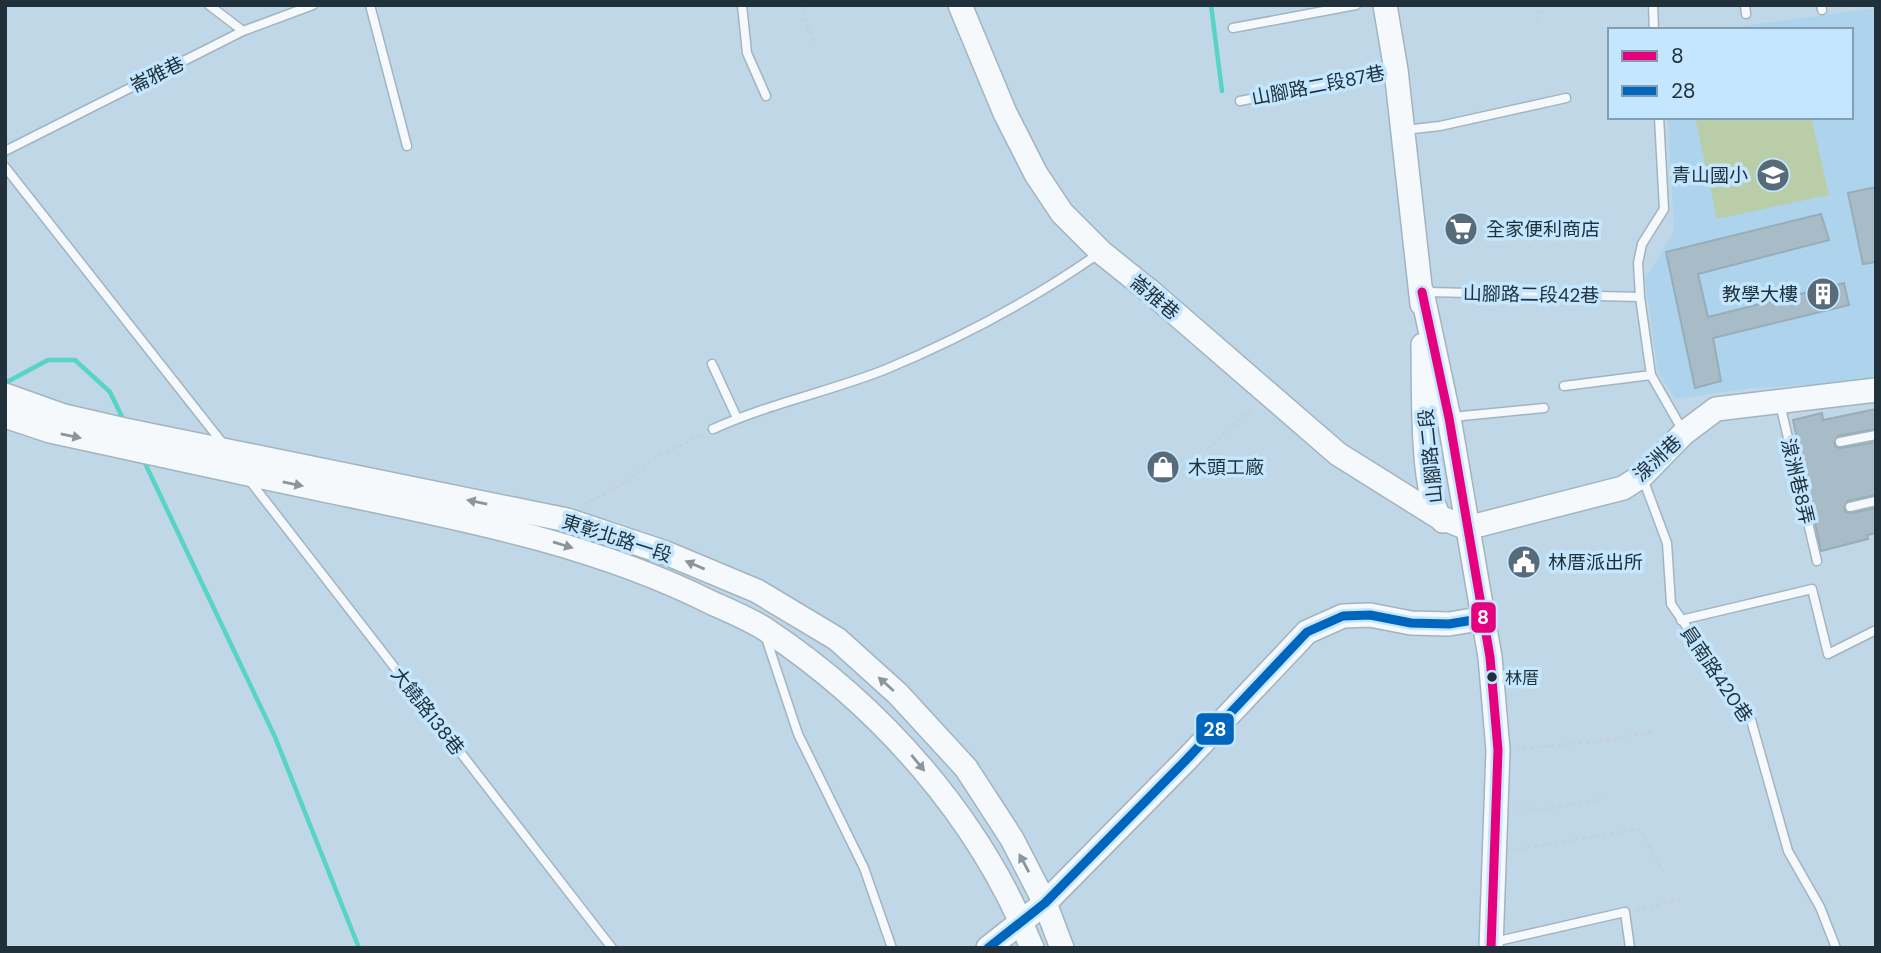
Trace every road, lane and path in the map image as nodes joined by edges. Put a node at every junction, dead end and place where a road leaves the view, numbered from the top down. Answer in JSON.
{"nodes":[{"id":1,"x":209,"y":5,"type":"edge"},
{"id":2,"x":313,"y":5,"type":"edge"},
{"id":3,"x":370,"y":5,"type":"edge"},
{"id":4,"x":742,"y":5,"type":"edge"},
{"id":5,"x":800,"y":5,"type":"edge"},
{"id":6,"x":960,"y":5,"type":"edge"},
{"id":7,"x":1356,"y":5,"type":"edge"},
{"id":8,"x":1385,"y":5,"type":"edge"},
{"id":9,"x":1539,"y":5,"type":"edge"},
{"id":10,"x":1653,"y":5,"type":"edge"},
{"id":11,"x":1538,"y":21,"type":"dead end"},
{"id":12,"x":1233,"y":28,"type":"dead end"},
{"id":13,"x":1654,"y":28,"type":"edge"},
{"id":14,"x":243,"y":31,"type":"junction"},
{"id":15,"x":815,"y":46,"type":"dead end"},
{"id":16,"x":1395,"y":70,"type":"junction"},
{"id":17,"x":766,"y":96,"type":"dead end"},
{"id":18,"x":1566,"y":98,"type":"dead end"},
{"id":19,"x":1240,"y":101,"type":"dead end"},
{"id":20,"x":1659,"y":119,"type":"edge"},
{"id":21,"x":1403,"y":130,"type":"junction"},
{"id":22,"x":407,"y":146,"type":"dead end"},
{"id":23,"x":5,"y":151,"type":"edge"},
{"id":24,"x":5,"y":167,"type":"edge"},
{"id":25,"x":1101,"y":252,"type":"junction"},
{"id":26,"x":1422,"y":292,"type":"junction"},
{"id":27,"x":1640,"y":297,"type":"junction"},
{"id":28,"x":712,"y":364,"type":"dead end"},
{"id":29,"x":1651,"y":375,"type":"junction"},
{"id":30,"x":1564,"y":386,"type":"dead end"},
{"id":31,"x":1876,"y":390,"type":"edge"},
{"id":32,"x":1268,"y":394,"type":"junction"},
{"id":33,"x":5,"y":395,"type":"edge"},
{"id":34,"x":1780,"y":401,"type":"junction"},
{"id":35,"x":1544,"y":408,"type":"dead end"},
{"id":36,"x":5,"y":416,"type":"edge"},
{"id":37,"x":737,"y":418,"type":"junction"},
{"id":38,"x":1449,"y":418,"type":"junction"},
{"id":39,"x":1424,"y":422,"type":"junction"},
{"id":40,"x":713,"y":429,"type":"joint"},
{"id":41,"x":1684,"y":433,"type":"junction"},
{"id":42,"x":1876,"y":435,"type":"edge"},
{"id":43,"x":1840,"y":442,"type":"dead end"},
{"id":44,"x":1207,"y":449,"type":"dead end"},
{"id":45,"x":229,"y":452,"type":"junction"},
{"id":46,"x":244,"y":474,"type":"junction"},
{"id":47,"x":1642,"y":476,"type":"junction"},
{"id":48,"x":1876,"y":501,"type":"edge"},
{"id":49,"x":583,"y":506,"type":"dead end"},
{"id":50,"x":1850,"y":506,"type":"dead end"},
{"id":51,"x":1437,"y":516,"type":"junction"},
{"id":52,"x":1467,"y":528,"type":"junction"},
{"id":53,"x":1472,"y":551,"type":"junction"},
{"id":54,"x":1817,"y":561,"type":"dead end"},
{"id":55,"x":1485,"y":618,"type":"junction"},
{"id":56,"x":1681,"y":620,"type":"junction"},
{"id":57,"x":763,"y":628,"type":"junction"},
{"id":58,"x":1876,"y":630,"type":"edge"},
{"id":59,"x":1652,"y":732,"type":"dead end"},
{"id":60,"x":1498,"y":750,"type":"junction"},
{"id":61,"x":1602,"y":799,"type":"dead end"},
{"id":62,"x":1496,"y":808,"type":"junction"},
{"id":63,"x":1494,"y":853,"type":"junction"},
{"id":64,"x":1663,"y":872,"type":"dead end"},
{"id":65,"x":1684,"y":899,"type":"dead end"},
{"id":66,"x":1045,"y":903,"type":"junction"},
{"id":67,"x":1625,"y":912,"type":"junction"},
{"id":68,"x":1021,"y":921,"type":"junction"},
{"id":69,"x":1491,"y":945,"type":"edge"},
{"id":70,"x":612,"y":948,"type":"edge"},
{"id":71,"x":892,"y":948,"type":"edge"},
{"id":72,"x":988,"y":948,"type":"edge"},
{"id":73,"x":1032,"y":948,"type":"edge"},
{"id":74,"x":1062,"y":948,"type":"edge"},
{"id":75,"x":1630,"y":948,"type":"edge"},
{"id":76,"x":1836,"y":948,"type":"edge"}],
"edges":[{"from":1,"to":14,"type":"lane"},
{"from":2,"to":14,"type":"lane","name":"崙雅巷"},
{"from":3,"to":22,"type":"lane"},
{"from":4,"to":17,"type":"lane"},
{"from":5,"to":15,"type":"path"},
{"from":6,"to":25,"type":"street","name":"崙雅巷"},
{"from":7,"to":12,"type":"lane"},
{"from":8,"to":16,"type":"street","name":"山腳路二段"},
{"from":9,"to":11,"type":"path"},
{"from":10,"to":13,"type":"lane"},
{"from":14,"to":23,"type":"lane","name":"崙雅巷"},
{"from":16,"to":19,"type":"lane","name":"山腳路二段87巷"},
{"from":16,"to":21,"type":"street","name":"山腳路二段"},
{"from":18,"to":21,"type":"lane"},
{"from":20,"to":27,"type":"lane"},
{"from":21,"to":26,"type":"street","name":"山腳路二段"},
{"from":24,"to":45,"type":"lane","name":"大饒路138巷"},
{"from":25,"to":32,"type":"street","name":"崙雅巷"},
{"from":25,"to":37,"type":"lane"},
{"from":26,"to":27,"type":"lane","name":"山腳路二段42巷"},
{"from":26,"to":38,"type":"street","name":"山腳路二段"},
{"from":26,"to":39,"type":"street","name":"山腳路二段"},
{"from":27,"to":29,"type":"lane"},
{"from":28,"to":37,"type":"lane"},
{"from":29,"to":30,"type":"lane"},
{"from":29,"to":41,"type":"lane"},
{"from":31,"to":34,"type":"street","name":"湶洲巷"},
{"from":32,"to":44,"type":"path"},
{"from":32,"to":51,"type":"street","name":"崙雅巷"},
{"from":33,"to":45,"type":"street","name":"東彰北路一段"},
{"from":34,"to":41,"type":"street","name":"湶洲巷"},
{"from":34,"to":54,"type":"lane","name":"湶洲巷8弄"},
{"from":35,"to":38,"type":"lane"},
{"from":36,"to":46,"type":"street","name":"東彰北路一段","one_way":true},
{"from":37,"to":40,"type":"lane"},
{"from":38,"to":39,"type":"lane"},
{"from":38,"to":52,"type":"street","name":"山腳路二段"},
{"from":39,"to":51,"type":"street","name":"山腳路二段"},
{"from":40,"to":49,"type":"path"},
{"from":41,"to":47,"type":"street","name":"湶洲巷"},
{"from":42,"to":43,"type":"lane"},
{"from":45,"to":46,"type":"lane","name":"大饒路138巷"},
{"from":66,"to":45,"type":"street","name":"東彰北路一段","one_way":true},
{"from":46,"to":57,"type":"street","name":"東彰北路一段","one_way":true},
{"from":46,"to":70,"type":"lane","name":"大饒路138巷"},
{"from":47,"to":52,"type":"street","name":"湶洲巷"},
{"from":47,"to":56,"type":"lane","name":"員南路420巷"},
{"from":48,"to":50,"type":"lane"},
{"from":51,"to":52,"type":"street"},
{"from":51,"to":53,"type":"street","name":"山腳路二段"},
{"from":52,"to":53,"type":"street","name":"山腳路二段"},
{"from":53,"to":55,"type":"street"},
{"from":55,"to":60,"type":"street"},
{"from":55,"to":66,"type":"street"},
{"from":56,"to":58,"type":"lane"},
{"from":56,"to":76,"type":"lane","name":"員南路420巷"},
{"from":57,"to":68,"type":"street","name":"東彰北路一段","one_way":true},
{"from":57,"to":71,"type":"lane"},
{"from":59,"to":60,"type":"path"},
{"from":60,"to":62,"type":"street"},
{"from":61,"to":62,"type":"path"},
{"from":62,"to":63,"type":"street"},
{"from":63,"to":64,"type":"path"},
{"from":63,"to":69,"type":"street"},
{"from":65,"to":67,"type":"path"},
{"from":66,"to":68,"type":"street"},
{"from":66,"to":74,"type":"street","name":"東彰北路一段"},
{"from":67,"to":69,"type":"lane"},
{"from":67,"to":75,"type":"lane"},
{"from":68,"to":72,"type":"street"},
{"from":68,"to":73,"type":"street","name":"東彰北路一段"}]}
